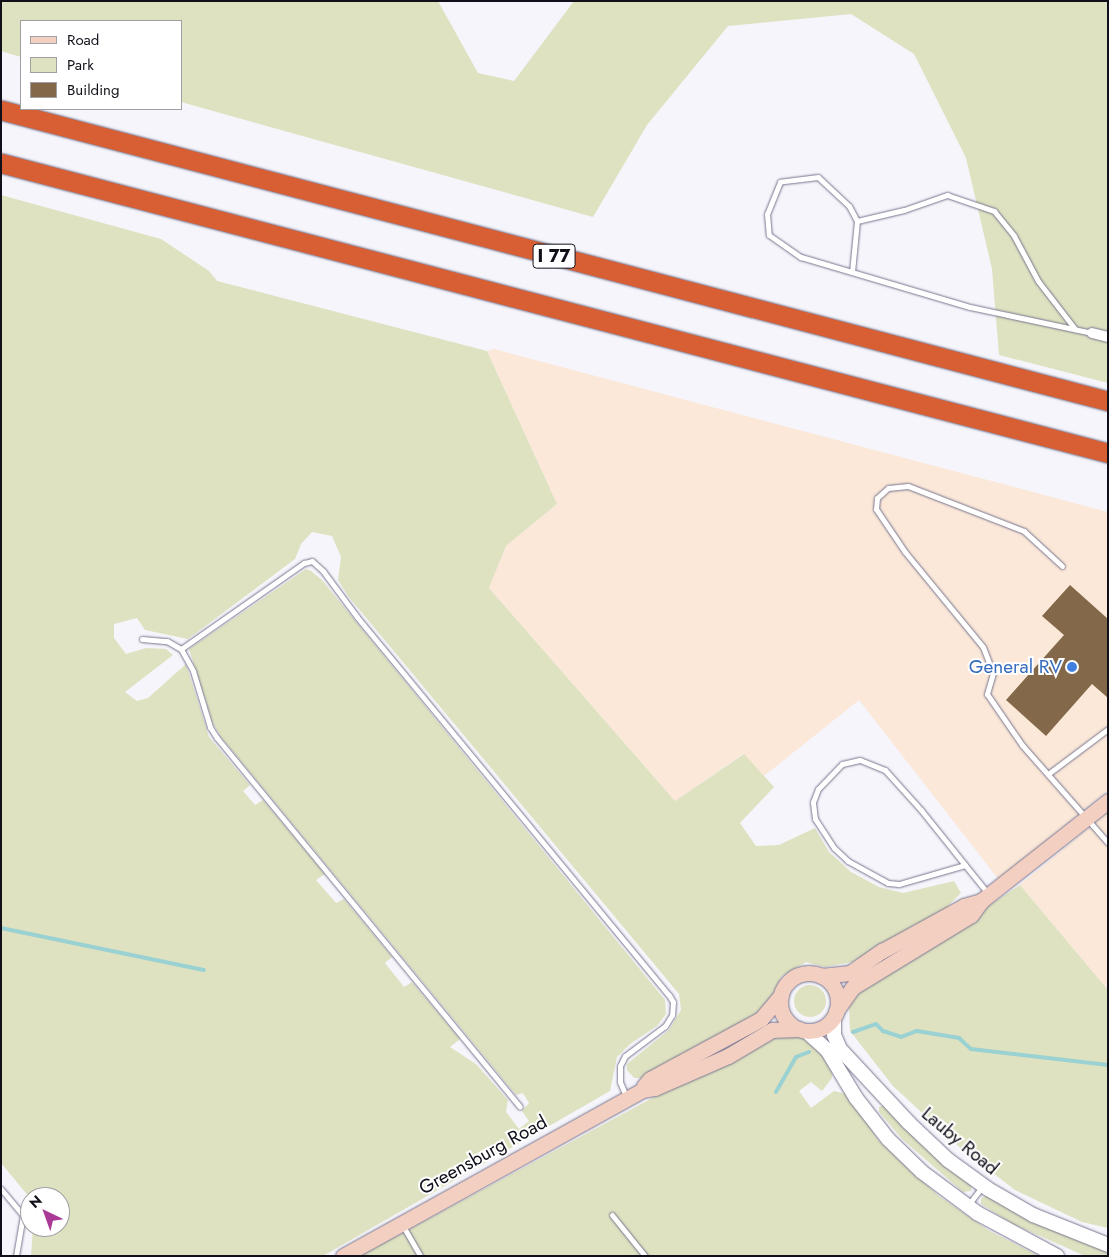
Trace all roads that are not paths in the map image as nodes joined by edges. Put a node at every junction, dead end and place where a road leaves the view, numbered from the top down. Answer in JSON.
{"nodes":[{"id":1,"x":1,"y":110,"type":"edge"},
{"id":2,"x":1,"y":162,"type":"edge"},
{"id":3,"x":857,"y":221,"type":"junction"},
{"id":4,"x":852,"y":272,"type":"junction"},
{"id":5,"x":1075,"y":328,"type":"junction"},
{"id":6,"x":1092,"y":333,"type":"joint"},
{"id":7,"x":1108,"y":337,"type":"edge"},
{"id":8,"x":1108,"y":401,"type":"edge"},
{"id":9,"x":1108,"y":453,"type":"edge"},
{"id":10,"x":1062,"y":566,"type":"dead end"},
{"id":11,"x":142,"y":638,"type":"dead end"},
{"id":12,"x":181,"y":649,"type":"junction"},
{"id":13,"x":1106,"y":732,"type":"edge"},
{"id":14,"x":1048,"y":774,"type":"junction"},
{"id":15,"x":1108,"y":801,"type":"edge"},
{"id":16,"x":1086,"y":819,"type":"junction"},
{"id":17,"x":1108,"y":842,"type":"edge"},
{"id":18,"x":965,"y":865,"type":"junction"},
{"id":19,"x":986,"y":898,"type":"junction"},
{"id":20,"x":821,"y":976,"type":"junction"},
{"id":21,"x":781,"y":994,"type":"junction"},
{"id":22,"x":835,"y":1015,"type":"junction"},
{"id":23,"x":802,"y":1030,"type":"junction"},
{"id":24,"x":642,"y":1090,"type":"junction"},
{"id":25,"x":627,"y":1098,"type":"junction"},
{"id":26,"x":520,"y":1106,"type":"dead end"},
{"id":27,"x":983,"y":1185,"type":"junction"},
{"id":28,"x":1,"y":1189,"type":"edge"},
{"id":29,"x":967,"y":1206,"type":"junction"},
{"id":30,"x":612,"y":1215,"type":"dead end"},
{"id":31,"x":402,"y":1223,"type":"junction"},
{"id":32,"x":1108,"y":1245,"type":"edge"},
{"id":33,"x":16,"y":1256,"type":"edge"},
{"id":34,"x":343,"y":1256,"type":"edge"},
{"id":35,"x":420,"y":1256,"type":"edge"},
{"id":36,"x":645,"y":1256,"type":"edge"},
{"id":37,"x":1057,"y":1256,"type":"edge"}],
"edges":[{"from":1,"to":8,"type":"highway","number":"I 77"},
{"from":2,"to":9,"type":"highway"},
{"from":3,"to":4,"type":"lane"},
{"from":3,"to":4,"type":"lane"},
{"from":3,"to":5,"type":"lane"},
{"from":4,"to":5,"type":"lane"},
{"from":5,"to":6,"type":"lane"},
{"from":6,"to":7,"type":"street"},
{"from":10,"to":14,"type":"lane"},
{"from":11,"to":12,"type":"lane"},
{"from":12,"to":25,"type":"lane"},
{"from":12,"to":26,"type":"lane"},
{"from":13,"to":14,"type":"lane"},
{"from":14,"to":16,"type":"lane"},
{"from":15,"to":16,"type":"main road"},
{"from":16,"to":17,"type":"lane"},
{"from":16,"to":19,"type":"main road"},
{"from":18,"to":18,"type":"lane"},
{"from":18,"to":19,"type":"lane"},
{"from":19,"to":20,"type":"main road"},
{"from":19,"to":22,"type":"main road"},
{"from":20,"to":21,"type":"main road"},
{"from":20,"to":22,"type":"main road"},
{"from":21,"to":23,"type":"main road"},
{"from":21,"to":24,"type":"main road","name":"Greensburg Road"},
{"from":22,"to":23,"type":"main road"},
{"from":22,"to":27,"type":"street","name":"Lauby Road"},
{"from":23,"to":24,"type":"main road","name":"Greensburg Road"},
{"from":23,"to":29,"type":"street"},
{"from":24,"to":25,"type":"main road","name":"Greensburg Road"},
{"from":25,"to":31,"type":"main road","name":"Greensburg Road"},
{"from":27,"to":29,"type":"lane"},
{"from":27,"to":32,"type":"street","name":"Lauby Road"},
{"from":28,"to":33,"type":"lane"},
{"from":29,"to":37,"type":"street"},
{"from":30,"to":36,"type":"lane"},
{"from":31,"to":34,"type":"main road","name":"Greensburg Road"},
{"from":31,"to":35,"type":"lane"}]}
